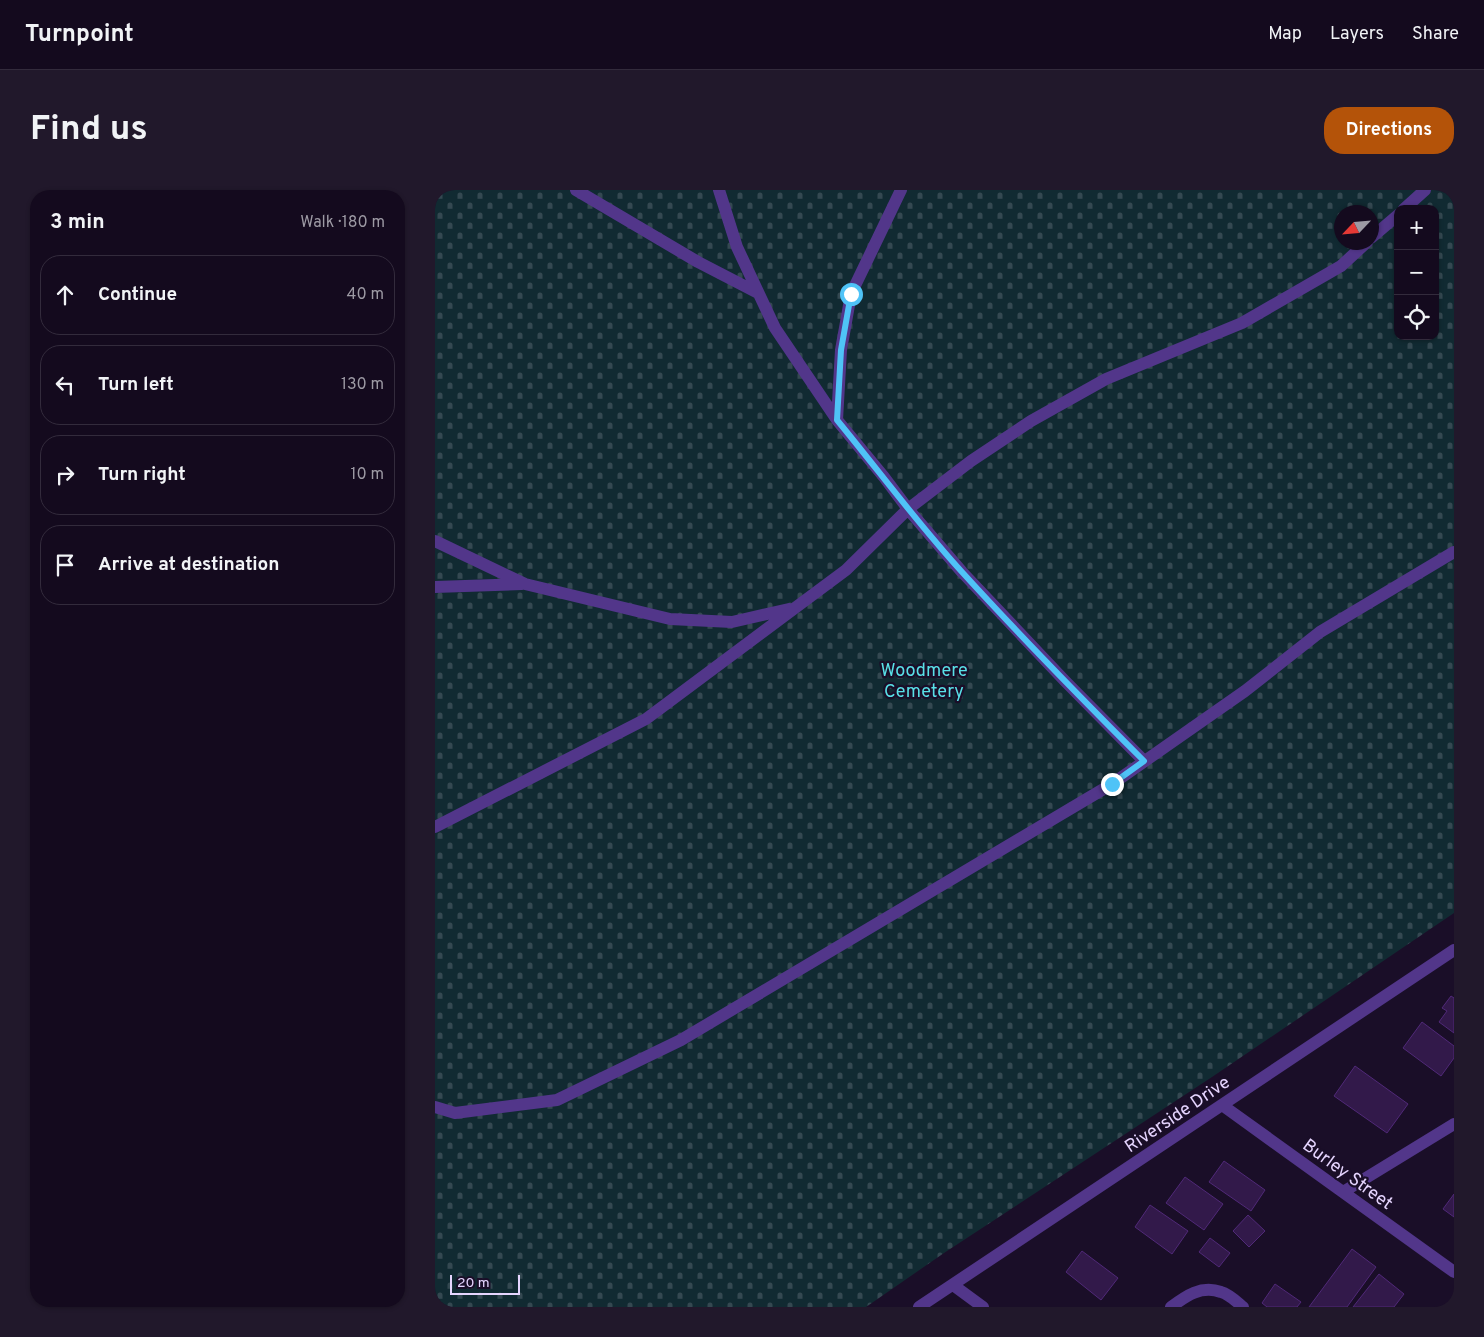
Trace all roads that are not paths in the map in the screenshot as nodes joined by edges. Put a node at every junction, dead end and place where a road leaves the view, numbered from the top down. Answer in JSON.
{"nodes":[{"id":1,"x":576,"y":190,"type":"edge"},
{"id":2,"x":719,"y":190,"type":"edge"},
{"id":3,"x":901,"y":190,"type":"edge"},
{"id":4,"x":1425,"y":190,"type":"edge"},
{"id":5,"x":1408,"y":205,"type":"edge"},
{"id":6,"x":1394,"y":218,"type":"edge"},
{"id":7,"x":1379,"y":231,"type":"edge"},
{"id":8,"x":1358,"y":250,"type":"edge"},
{"id":9,"x":758,"y":293,"type":"junction"},
{"id":10,"x":837,"y":420,"type":"junction"},
{"id":11,"x":908,"y":510,"type":"junction"},
{"id":12,"x":435,"y":541,"type":"edge"},
{"id":13,"x":1454,"y":552,"type":"edge"},
{"id":14,"x":525,"y":584,"type":"junction"},
{"id":15,"x":435,"y":587,"type":"edge"},
{"id":16,"x":795,"y":608,"type":"junction"},
{"id":17,"x":1144,"y":761,"type":"junction"},
{"id":18,"x":435,"y":827,"type":"edge"},
{"id":19,"x":1454,"y":950,"type":"edge"},
{"id":20,"x":1222,"y":1105,"type":"junction"},
{"id":21,"x":435,"y":1108,"type":"edge"},
{"id":22,"x":1454,"y":1124,"type":"edge"},
{"id":23,"x":1343,"y":1192,"type":"junction"},
{"id":24,"x":1454,"y":1272,"type":"edge"},
{"id":25,"x":953,"y":1285,"type":"junction"},
{"id":26,"x":919,"y":1307,"type":"edge"},
{"id":27,"x":983,"y":1307,"type":"edge"},
{"id":28,"x":1171,"y":1307,"type":"edge"},
{"id":29,"x":1243,"y":1307,"type":"edge"}],
"edges":[{"from":1,"to":9,"type":"street"},
{"from":2,"to":9,"type":"street"},
{"from":3,"to":10,"type":"street"},
{"from":4,"to":5,"type":"street"},
{"from":6,"to":7,"type":"street"},
{"from":8,"to":11,"type":"street"},
{"from":9,"to":10,"type":"street"},
{"from":10,"to":11,"type":"street"},
{"from":11,"to":16,"type":"street"},
{"from":11,"to":17,"type":"street"},
{"from":12,"to":14,"type":"street"},
{"from":13,"to":17,"type":"street"},
{"from":14,"to":15,"type":"street"},
{"from":14,"to":16,"type":"street"},
{"from":16,"to":18,"type":"street"},
{"from":17,"to":21,"type":"street"},
{"from":19,"to":20,"type":"street","name":"Riverside Drive"},
{"from":20,"to":23,"type":"street","name":"Burley Street"},
{"from":20,"to":25,"type":"street","name":"Riverside Drive"},
{"from":22,"to":23,"type":"street"},
{"from":23,"to":24,"type":"street","name":"Burley Street"},
{"from":25,"to":26,"type":"street","name":"Riverside Drive"},
{"from":25,"to":27,"type":"street"},
{"from":28,"to":29,"type":"street"}]}
